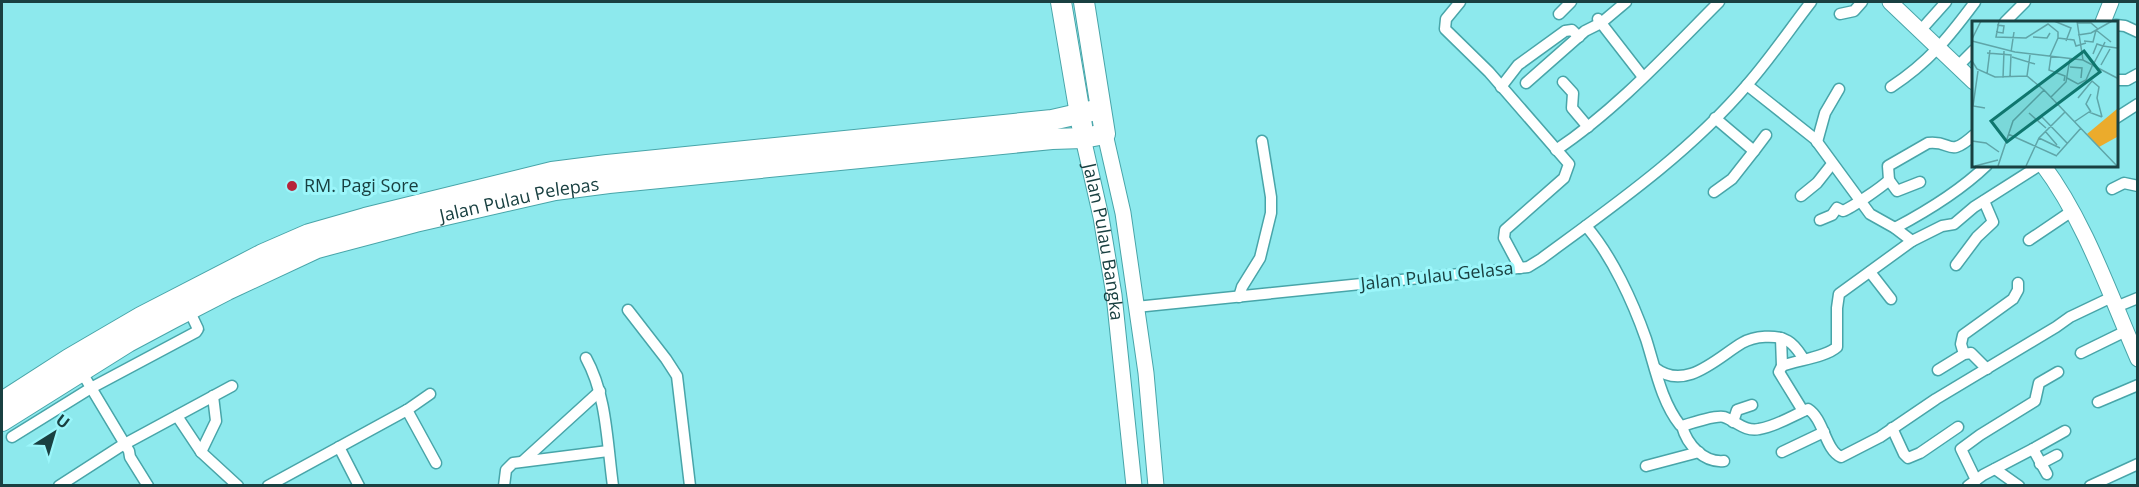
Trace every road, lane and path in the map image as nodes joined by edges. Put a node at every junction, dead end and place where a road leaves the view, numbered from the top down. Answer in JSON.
{"nodes":[{"id":1,"x":1061,"y":2,"type":"edge"},
{"id":2,"x":1084,"y":2,"type":"edge"},
{"id":3,"x":1460,"y":2,"type":"edge"},
{"id":4,"x":1571,"y":2,"type":"edge"},
{"id":5,"x":1619,"y":2,"type":"edge"},
{"id":6,"x":1626,"y":2,"type":"edge"},
{"id":7,"x":1719,"y":2,"type":"edge"},
{"id":8,"x":1811,"y":2,"type":"edge"},
{"id":9,"x":1862,"y":2,"type":"edge"},
{"id":10,"x":1890,"y":2,"type":"edge"},
{"id":11,"x":1946,"y":2,"type":"edge"},
{"id":12,"x":1976,"y":2,"type":"edge"},
{"id":13,"x":2025,"y":2,"type":"edge"},
{"id":14,"x":2111,"y":2,"type":"edge"},
{"id":15,"x":1559,"y":14,"type":"dead end"},
{"id":16,"x":1840,"y":14,"type":"dead end"},
{"id":17,"x":2005,"y":21,"type":"edge"},
{"id":18,"x":2108,"y":21,"type":"edge"},
{"id":19,"x":1601,"y":23,"type":"junction"},
{"id":20,"x":2118,"y":25,"type":"edge"},
{"id":21,"x":1920,"y":31,"type":"junction"},
{"id":22,"x":2138,"y":32,"type":"edge"},
{"id":23,"x":1579,"y":37,"type":"junction"},
{"id":24,"x":1939,"y":48,"type":"junction"},
{"id":25,"x":1972,"y":52,"type":"edge"},
{"id":26,"x":1958,"y":66,"type":"junction"},
{"id":27,"x":2138,"y":74,"type":"edge"},
{"id":28,"x":1643,"y":77,"type":"junction"},
{"id":29,"x":1972,"y":80,"type":"edge"},
{"id":30,"x":2118,"y":80,"type":"edge"},
{"id":31,"x":1563,"y":82,"type":"dead end"},
{"id":32,"x":1526,"y":83,"type":"dead end"},
{"id":33,"x":1747,"y":85,"type":"junction"},
{"id":34,"x":1501,"y":87,"type":"junction"},
{"id":35,"x":1892,"y":87,"type":"dead end"},
{"id":36,"x":1839,"y":89,"type":"dead end"},
{"id":37,"x":2138,"y":104,"type":"edge"},
{"id":38,"x":1101,"y":110,"type":"junction"},
{"id":39,"x":1080,"y":113,"type":"junction"},
{"id":40,"x":2118,"y":117,"type":"edge"},
{"id":41,"x":1715,"y":118,"type":"junction"},
{"id":42,"x":1587,"y":127,"type":"junction"},
{"id":43,"x":1105,"y":134,"type":"junction"},
{"id":44,"x":1766,"y":135,"type":"dead end"},
{"id":45,"x":1972,"y":137,"type":"edge"},
{"id":46,"x":1083,"y":138,"type":"junction"},
{"id":47,"x":1262,"y":141,"type":"dead end"},
{"id":48,"x":1817,"y":142,"type":"junction"},
{"id":49,"x":1556,"y":150,"type":"junction"},
{"id":50,"x":1754,"y":151,"type":"junction"},
{"id":51,"x":1832,"y":164,"type":"junction"},
{"id":52,"x":1987,"y":166,"type":"edge"},
{"id":53,"x":2040,"y":166,"type":"edge"},
{"id":54,"x":2043,"y":166,"type":"edge"},
{"id":55,"x":1889,"y":180,"type":"junction"},
{"id":56,"x":1920,"y":182,"type":"dead end"},
{"id":57,"x":2138,"y":186,"type":"edge"},
{"id":58,"x":2112,"y":189,"type":"dead end"},
{"id":59,"x":1714,"y":192,"type":"dead end"},
{"id":60,"x":1801,"y":196,"type":"dead end"},
{"id":61,"x":1859,"y":200,"type":"junction"},
{"id":62,"x":1984,"y":201,"type":"junction"},
{"id":63,"x":2072,"y":212,"type":"junction"},
{"id":64,"x":1820,"y":220,"type":"dead end"},
{"id":65,"x":1586,"y":226,"type":"junction"},
{"id":66,"x":1895,"y":228,"type":"junction"},
{"id":67,"x":2029,"y":240,"type":"dead end"},
{"id":68,"x":1912,"y":241,"type":"junction"},
{"id":69,"x":1956,"y":266,"type":"dead end"},
{"id":70,"x":1520,"y":268,"type":"junction"},
{"id":71,"x":1870,"y":272,"type":"junction"},
{"id":72,"x":224,"y":283,"type":"junction"},
{"id":73,"x":2018,"y":283,"type":"dead end"},
{"id":74,"x":1239,"y":297,"type":"junction"},
{"id":75,"x":2138,"y":298,"type":"edge"},
{"id":76,"x":1891,"y":299,"type":"dead end"},
{"id":77,"x":2112,"y":299,"type":"junction"},
{"id":78,"x":1136,"y":307,"type":"junction"},
{"id":79,"x":628,"y":310,"type":"dead end"},
{"id":80,"x":167,"y":321,"type":"junction"},
{"id":81,"x":2126,"y":332,"type":"junction"},
{"id":82,"x":1781,"y":338,"type":"junction"},
{"id":83,"x":184,"y":339,"type":"junction"},
{"id":84,"x":128,"y":342,"type":"junction"},
{"id":85,"x":172,"y":346,"type":"junction"},
{"id":86,"x":2081,"y":353,"type":"dead end"},
{"id":87,"x":156,"y":354,"type":"junction"},
{"id":88,"x":1964,"y":354,"type":"junction"},
{"id":89,"x":586,"y":358,"type":"dead end"},
{"id":90,"x":1803,"y":358,"type":"junction"},
{"id":91,"x":2138,"y":359,"type":"edge"},
{"id":92,"x":140,"y":361,"type":"junction"},
{"id":93,"x":1782,"y":366,"type":"junction"},
{"id":94,"x":1655,"y":368,"type":"junction"},
{"id":95,"x":1987,"y":369,"type":"junction"},
{"id":96,"x":1938,"y":370,"type":"dead end"},
{"id":97,"x":2058,"y":372,"type":"dead end"},
{"id":98,"x":78,"y":373,"type":"junction"},
{"id":99,"x":2138,"y":385,"type":"edge"},
{"id":100,"x":232,"y":386,"type":"dead end"},
{"id":101,"x":88,"y":390,"type":"junction"},
{"id":102,"x":600,"y":391,"type":"junction"},
{"id":103,"x":430,"y":394,"type":"dead end"},
{"id":104,"x":213,"y":396,"type":"junction"},
{"id":105,"x":2,"y":402,"type":"edge"},
{"id":106,"x":2098,"y":402,"type":"dead end"},
{"id":107,"x":1752,"y":405,"type":"dead end"},
{"id":108,"x":407,"y":410,"type":"junction"},
{"id":109,"x":1803,"y":411,"type":"junction"},
{"id":110,"x":177,"y":416,"type":"junction"},
{"id":111,"x":1733,"y":422,"type":"junction"},
{"id":112,"x":1682,"y":426,"type":"junction"},
{"id":113,"x":1958,"y":427,"type":"dead end"},
{"id":114,"x":1892,"y":428,"type":"junction"},
{"id":115,"x":7,"y":429,"type":"edge"},
{"id":116,"x":2064,"y":431,"type":"dead end"},
{"id":117,"x":1824,"y":432,"type":"junction"},
{"id":118,"x":123,"y":445,"type":"junction"},
{"id":119,"x":339,"y":447,"type":"junction"},
{"id":120,"x":2033,"y":449,"type":"junction"},
{"id":121,"x":201,"y":452,"type":"junction"},
{"id":122,"x":608,"y":452,"type":"junction"},
{"id":123,"x":1699,"y":452,"type":"junction"},
{"id":124,"x":1782,"y":452,"type":"dead end"},
{"id":125,"x":2057,"y":455,"type":"dead end"},
{"id":126,"x":523,"y":461,"type":"junction"},
{"id":127,"x":1725,"y":461,"type":"dead end"},
{"id":128,"x":436,"y":463,"type":"dead end"},
{"id":129,"x":2040,"y":464,"type":"junction"},
{"id":130,"x":2138,"y":464,"type":"edge"},
{"id":131,"x":1646,"y":466,"type":"dead end"},
{"id":132,"x":1995,"y":469,"type":"junction"},
{"id":133,"x":2047,"y":474,"type":"dead end"},
{"id":134,"x":74,"y":482,"type":"edge"},
{"id":135,"x":1972,"y":483,"type":"edge"},
{"id":136,"x":270,"y":485,"type":"edge"},
{"id":137,"x":58,"y":486,"type":"edge"},
{"id":138,"x":148,"y":486,"type":"edge"},
{"id":139,"x":238,"y":486,"type":"edge"},
{"id":140,"x":358,"y":486,"type":"edge"},
{"id":141,"x":504,"y":486,"type":"edge"},
{"id":142,"x":613,"y":486,"type":"edge"},
{"id":143,"x":690,"y":486,"type":"edge"},
{"id":144,"x":1134,"y":486,"type":"edge"},
{"id":145,"x":1156,"y":486,"type":"edge"},
{"id":146,"x":2019,"y":486,"type":"edge"},
{"id":147,"x":2090,"y":486,"type":"edge"}],
"edges":[{"from":1,"to":39,"type":"highway","name":"Jalan Pulau Bangka"},
{"from":2,"to":38,"type":"highway","name":"Jalan Pulau Bangka"},
{"from":3,"to":34,"type":"street"},
{"from":4,"to":15,"type":"street"},
{"from":5,"to":19,"type":"street"},
{"from":6,"to":19,"type":"street"},
{"from":7,"to":28,"type":"street"},
{"from":8,"to":33,"type":"street","name":"Jalan Pulau Gelasa"},
{"from":9,"to":16,"type":"street"},
{"from":10,"to":21,"type":"main road"},
{"from":11,"to":21,"type":"street"},
{"from":12,"to":24,"type":"street"},
{"from":13,"to":17,"type":"street"},
{"from":14,"to":18,"type":"main road"},
{"from":19,"to":23,"type":"street"},
{"from":19,"to":28,"type":"street"},
{"from":20,"to":22,"type":"street"},
{"from":21,"to":24,"type":"main road"},
{"from":23,"to":32,"type":"street"},
{"from":23,"to":34,"type":"street"},
{"from":24,"to":26,"type":"main road"},
{"from":24,"to":35,"type":"street"},
{"from":25,"to":26,"type":"street"},
{"from":26,"to":29,"type":"main road"},
{"from":27,"to":30,"type":"street"},
{"from":28,"to":42,"type":"street"},
{"from":31,"to":42,"type":"street"},
{"from":33,"to":41,"type":"street","name":"Jalan Pulau Gelasa"},
{"from":33,"to":48,"type":"street"},
{"from":34,"to":49,"type":"street"},
{"from":36,"to":48,"type":"street"},
{"from":37,"to":40,"type":"street"},
{"from":38,"to":39,"type":"highway","name":"Jalan Pulau Pelepas"},
{"from":38,"to":43,"type":"highway","name":"Jalan Pulau Bangka"},
{"from":39,"to":46,"type":"highway","name":"Jalan Pulau Bangka"},
{"from":39,"to":72,"type":"highway","name":"Jalan Pulau Pelepas"},
{"from":41,"to":50,"type":"street"},
{"from":41,"to":65,"type":"street","name":"Jalan Pulau Gelasa"},
{"from":42,"to":49,"type":"street"},
{"from":43,"to":46,"type":"highway","name":"Jalan Pulau Pelepas"},
{"from":43,"to":78,"type":"main road","name":"Jalan Pulau Bangka"},
{"from":44,"to":50,"type":"street"},
{"from":45,"to":55,"type":"street"},
{"from":46,"to":72,"type":"highway","name":"Jalan Pulau Pelepas"},
{"from":46,"to":144,"type":"main road","name":"Jalan Pulau Bangka"},
{"from":47,"to":74,"type":"street"},
{"from":48,"to":51,"type":"street"},
{"from":49,"to":70,"type":"street"},
{"from":50,"to":59,"type":"street"},
{"from":51,"to":60,"type":"street"},
{"from":51,"to":61,"type":"street"},
{"from":52,"to":66,"type":"street"},
{"from":53,"to":62,"type":"street"},
{"from":54,"to":63,"type":"main road"},
{"from":55,"to":56,"type":"street"},
{"from":55,"to":61,"type":"street"},
{"from":57,"to":58,"type":"street"},
{"from":61,"to":64,"type":"street"},
{"from":61,"to":66,"type":"street"},
{"from":62,"to":68,"type":"street"},
{"from":62,"to":69,"type":"street"},
{"from":63,"to":67,"type":"street"},
{"from":63,"to":77,"type":"main road"},
{"from":65,"to":70,"type":"street","name":"Jalan Pulau Gelasa"},
{"from":65,"to":94,"type":"street"},
{"from":66,"to":68,"type":"street"},
{"from":68,"to":71,"type":"street"},
{"from":70,"to":74,"type":"street","name":"Jalan Pulau Gelasa"},
{"from":71,"to":76,"type":"street"},
{"from":71,"to":90,"type":"street"},
{"from":72,"to":80,"type":"highway","name":"Jalan Pulau Pelepas"},
{"from":72,"to":105,"type":"highway","name":"Jalan Pulau Pelepas"},
{"from":73,"to":88,"type":"street"},
{"from":74,"to":78,"type":"street","name":"Jalan Pulau Gelasa"},
{"from":75,"to":77,"type":"street"},
{"from":77,"to":81,"type":"main road"},
{"from":77,"to":95,"type":"street"},
{"from":78,"to":145,"type":"main road","name":"Jalan Pulau Bangka"},
{"from":79,"to":143,"type":"street"},
{"from":80,"to":83,"type":"street"},
{"from":80,"to":83,"type":"street"},
{"from":80,"to":84,"type":"highway","name":"Jalan Pulau Pelepas"},
{"from":80,"to":85,"type":"street"},
{"from":80,"to":87,"type":"street"},
{"from":81,"to":86,"type":"street"},
{"from":81,"to":91,"type":"main road"},
{"from":82,"to":90,"type":"street"},
{"from":82,"to":93,"type":"street"},
{"from":82,"to":94,"type":"street"},
{"from":83,"to":85,"type":"street"},
{"from":84,"to":92,"type":"street"},
{"from":84,"to":98,"type":"highway","name":"Jalan Pulau Pelepas"},
{"from":85,"to":87,"type":"street"},
{"from":87,"to":92,"type":"street"},
{"from":88,"to":95,"type":"street"},
{"from":88,"to":96,"type":"street"},
{"from":89,"to":102,"type":"street"},
{"from":90,"to":93,"type":"street"},
{"from":92,"to":101,"type":"street"},
{"from":93,"to":109,"type":"street"},
{"from":94,"to":112,"type":"street"},
{"from":95,"to":114,"type":"street"},
{"from":97,"to":135,"type":"street"},
{"from":98,"to":101,"type":"street"},
{"from":98,"to":115,"type":"highway","name":"Jalan Pulau Pelepas"},
{"from":99,"to":106,"type":"street"},
{"from":100,"to":104,"type":"street"},
{"from":101,"to":115,"type":"street"},
{"from":101,"to":118,"type":"street"},
{"from":102,"to":122,"type":"street"},
{"from":102,"to":126,"type":"street"},
{"from":103,"to":108,"type":"street"},
{"from":104,"to":110,"type":"street"},
{"from":104,"to":121,"type":"street"},
{"from":107,"to":111,"type":"street"},
{"from":108,"to":119,"type":"street"},
{"from":108,"to":128,"type":"street"},
{"from":109,"to":111,"type":"street"},
{"from":109,"to":117,"type":"street"},
{"from":110,"to":118,"type":"street"},
{"from":110,"to":121,"type":"street"},
{"from":111,"to":112,"type":"street"},
{"from":112,"to":123,"type":"street"},
{"from":113,"to":114,"type":"street"},
{"from":114,"to":117,"type":"street"},
{"from":116,"to":120,"type":"street"},
{"from":117,"to":124,"type":"street"},
{"from":118,"to":134,"type":"street"},
{"from":118,"to":138,"type":"street"},
{"from":119,"to":136,"type":"street"},
{"from":119,"to":140,"type":"street"},
{"from":120,"to":129,"type":"street"},
{"from":120,"to":132,"type":"street"},
{"from":121,"to":139,"type":"street"},
{"from":122,"to":126,"type":"street"},
{"from":122,"to":142,"type":"street"},
{"from":123,"to":127,"type":"street"},
{"from":123,"to":131,"type":"street"},
{"from":125,"to":129,"type":"street"},
{"from":126,"to":141,"type":"street"},
{"from":129,"to":133,"type":"street"},
{"from":130,"to":147,"type":"street"},
{"from":132,"to":135,"type":"street"},
{"from":132,"to":146,"type":"street"},
{"from":134,"to":137,"type":"street"}]}
